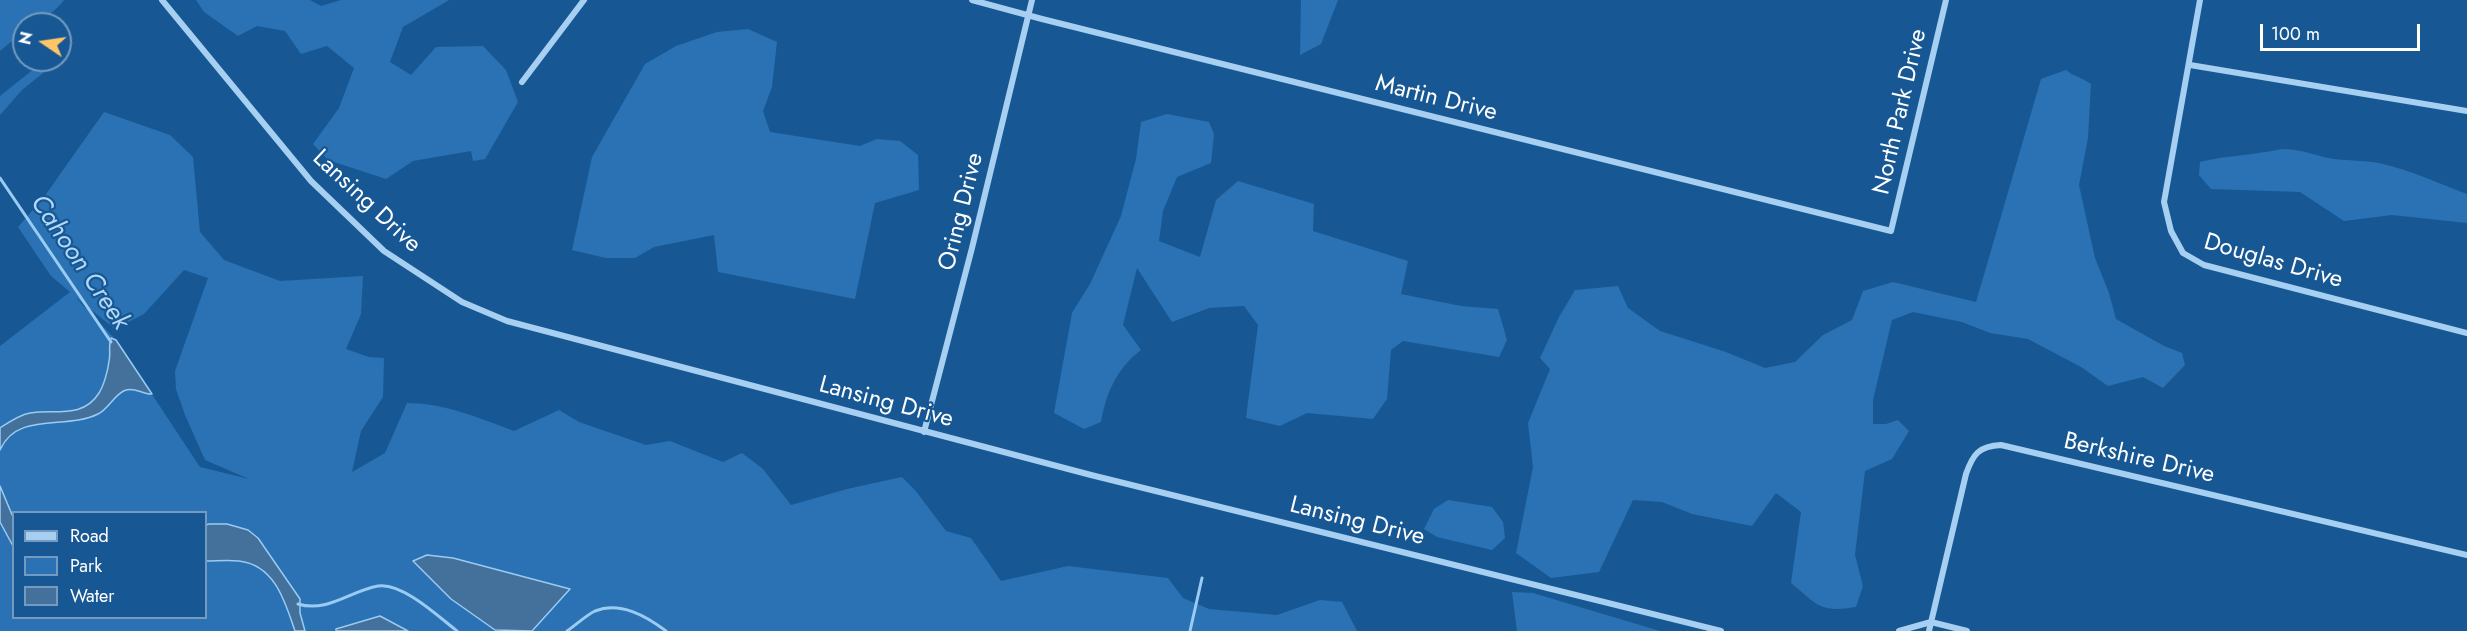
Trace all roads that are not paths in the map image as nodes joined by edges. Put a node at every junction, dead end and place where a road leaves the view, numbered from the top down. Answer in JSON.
{"nodes":[{"id":1,"x":162,"y":0,"type":"edge"},
{"id":2,"x":584,"y":0,"type":"edge"},
{"id":3,"x":972,"y":0,"type":"edge"},
{"id":4,"x":1032,"y":0,"type":"edge"},
{"id":5,"x":1946,"y":0,"type":"edge"},
{"id":6,"x":2200,"y":0,"type":"edge"},
{"id":7,"x":1028,"y":16,"type":"junction"},
{"id":8,"x":2190,"y":65,"type":"junction"},
{"id":9,"x":522,"y":82,"type":"dead end"},
{"id":10,"x":2467,"y":111,"type":"edge"},
{"id":11,"x":1892,"y":231,"type":"joint"},
{"id":12,"x":2467,"y":333,"type":"edge"},
{"id":13,"x":924,"y":432,"type":"junction"},
{"id":14,"x":2467,"y":555,"type":"edge"},
{"id":15,"x":1931,"y":622,"type":"junction"},
{"id":16,"x":1721,"y":631,"type":"edge"},
{"id":17,"x":1899,"y":631,"type":"edge"},
{"id":18,"x":1929,"y":631,"type":"edge"},
{"id":19,"x":1967,"y":631,"type":"edge"}],
"edges":[{"from":1,"to":13,"type":"street","name":"Lansing Drive"},
{"from":2,"to":9,"type":"street"},
{"from":3,"to":7,"type":"street","name":"Martin Drive"},
{"from":4,"to":7,"type":"street","name":"Oring Drive"},
{"from":5,"to":11,"type":"street","name":"North Park Drive"},
{"from":6,"to":8,"type":"street","name":"Douglas Drive"},
{"from":7,"to":11,"type":"street","name":"Martin Drive"},
{"from":7,"to":13,"type":"street","name":"Oring Drive"},
{"from":8,"to":10,"type":"street"},
{"from":8,"to":12,"type":"street","name":"Douglas Drive"},
{"from":13,"to":16,"type":"street","name":"Lansing Drive"},
{"from":14,"to":15,"type":"street","name":"Berkshire Drive"},
{"from":15,"to":17,"type":"street"},
{"from":15,"to":18,"type":"street"},
{"from":15,"to":19,"type":"street"}]}
